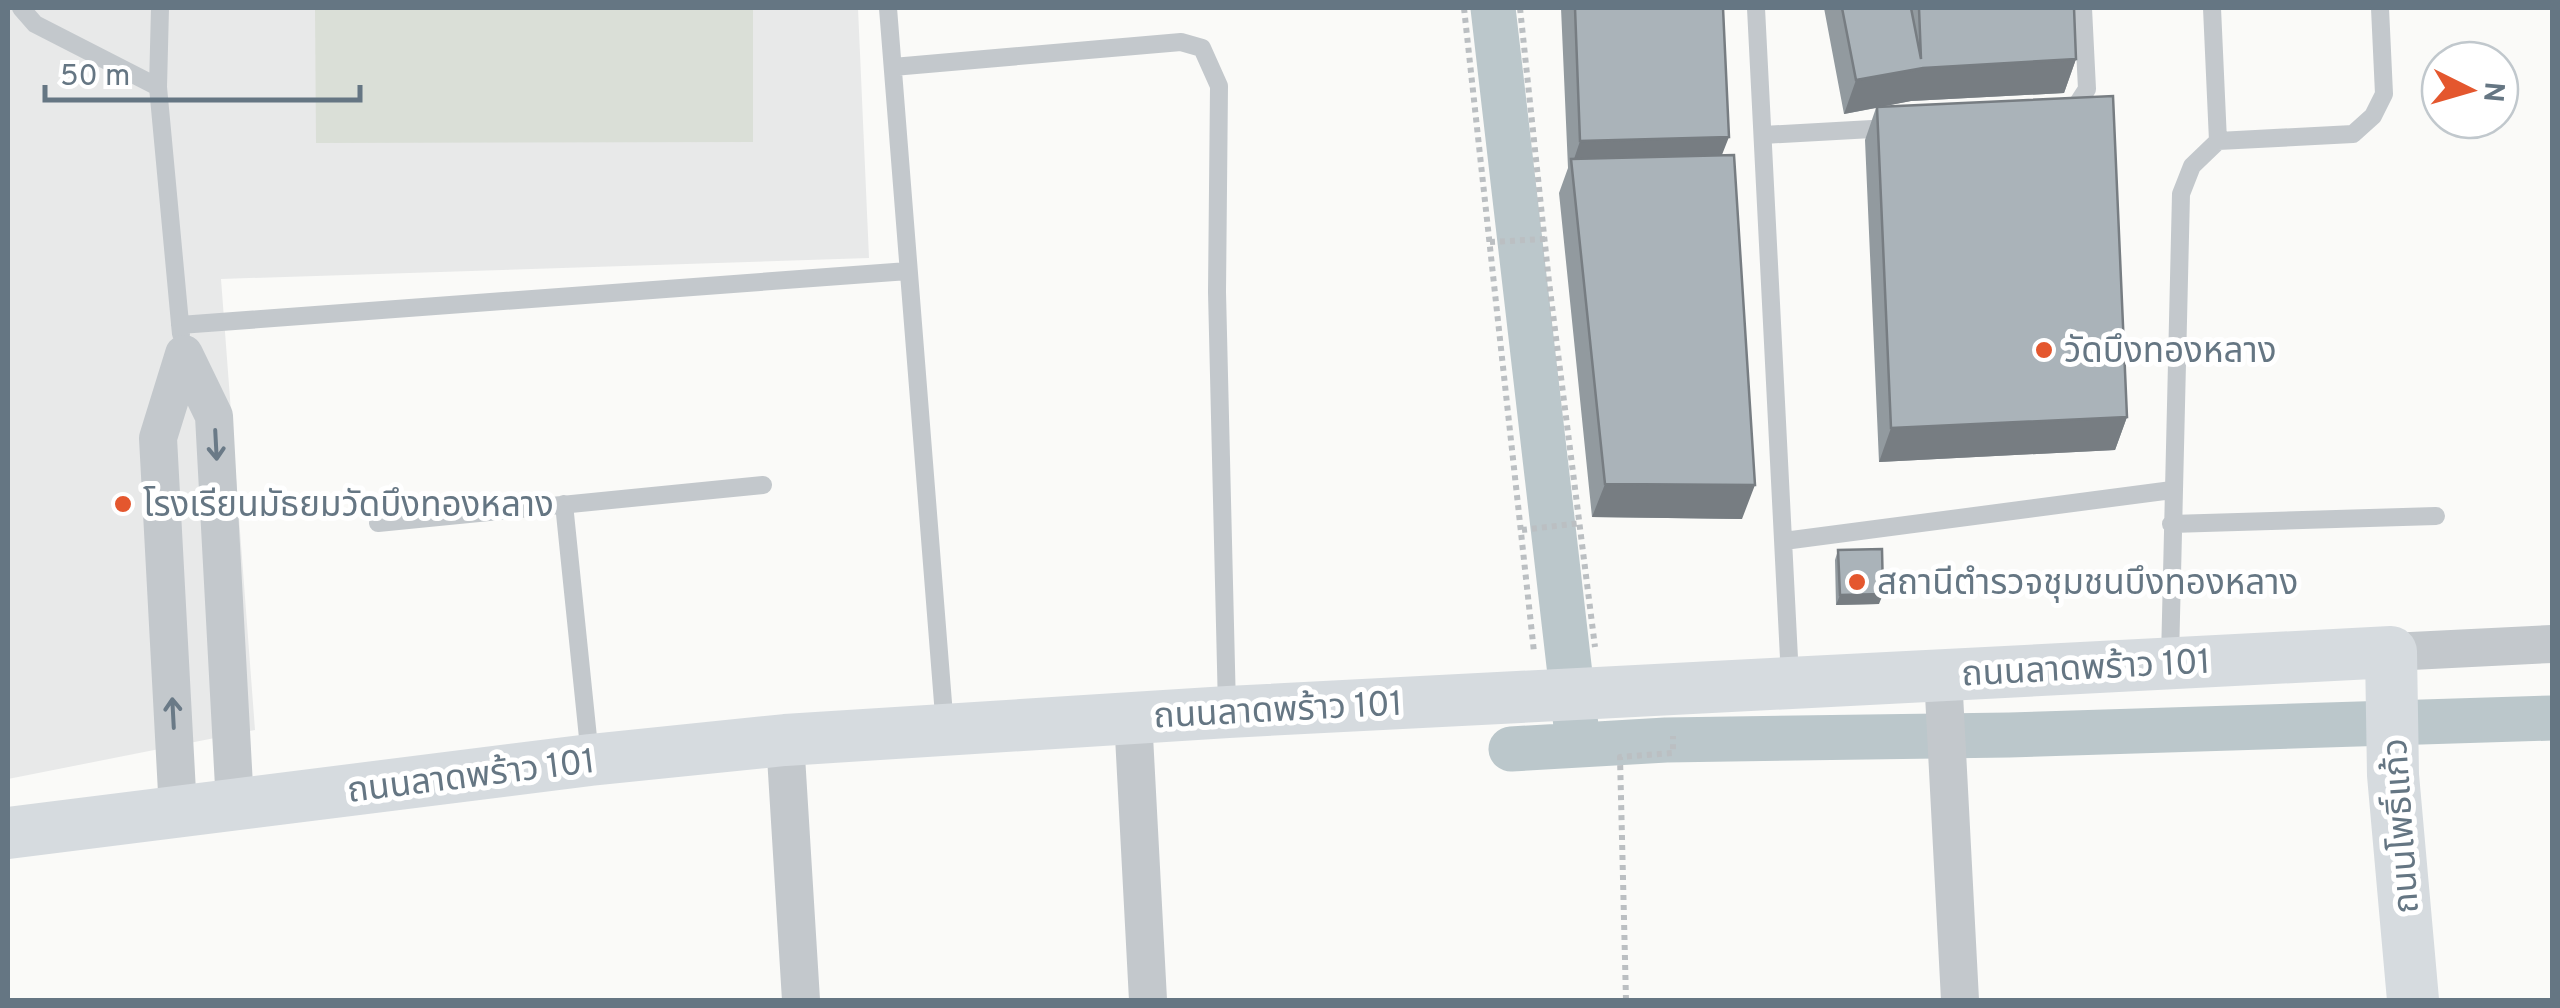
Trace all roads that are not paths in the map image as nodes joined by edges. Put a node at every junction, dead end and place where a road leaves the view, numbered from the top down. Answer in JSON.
{"nodes":[{"id":1,"x":21,"y":8,"type":"edge"},
{"id":2,"x":160,"y":8,"type":"edge"},
{"id":3,"x":888,"y":8,"type":"edge"},
{"id":4,"x":1756,"y":8,"type":"edge"},
{"id":5,"x":2083,"y":8,"type":"edge"},
{"id":6,"x":2212,"y":8,"type":"edge"},
{"id":7,"x":2380,"y":8,"type":"edge"},
{"id":8,"x":893,"y":67,"type":"junction"},
{"id":9,"x":158,"y":87,"type":"junction"},
{"id":10,"x":2048,"y":118,"type":"edge"},
{"id":11,"x":1915,"y":126,"type":"edge"},
{"id":12,"x":1762,"y":136,"type":"junction"},
{"id":13,"x":2218,"y":140,"type":"junction"},
{"id":14,"x":908,"y":271,"type":"junction"},
{"id":15,"x":182,"y":340,"type":"junction"},
{"id":16,"x":763,"y":485,"type":"dead end"},
{"id":17,"x":2172,"y":490,"type":"junction"},
{"id":18,"x":564,"y":504,"type":"junction"},
{"id":19,"x":2436,"y":516,"type":"dead end"},
{"id":20,"x":378,"y":523,"type":"dead end"},
{"id":21,"x":2171,"y":524,"type":"junction"},
{"id":22,"x":1784,"y":541,"type":"junction"},
{"id":23,"x":2552,"y":644,"type":"edge"},
{"id":24,"x":2392,"y":662,"type":"junction"},
{"id":25,"x":2170,"y":663,"type":"junction"},
{"id":26,"x":1790,"y":683,"type":"junction"},
{"id":27,"x":1228,"y":712,"type":"junction"},
{"id":28,"x":1945,"y":714,"type":"junction"},
{"id":29,"x":1133,"y":717,"type":"junction"},
{"id":30,"x":945,"y":728,"type":"junction"},
{"id":31,"x":785,"y":740,"type":"junction"},
{"id":32,"x":590,"y":760,"type":"junction"},
{"id":33,"x":235,"y":804,"type":"junction"},
{"id":34,"x":178,"y":810,"type":"junction"},
{"id":35,"x":8,"y":833,"type":"edge"},
{"id":36,"x":800,"y":1000,"type":"edge"},
{"id":37,"x":1148,"y":1000,"type":"edge"},
{"id":38,"x":1960,"y":1000,"type":"edge"},
{"id":39,"x":2413,"y":1000,"type":"edge"}],
"edges":[{"from":1,"to":9,"type":"lane"},
{"from":2,"to":9,"type":"lane"},
{"from":3,"to":8,"type":"lane"},
{"from":4,"to":12,"type":"lane"},
{"from":5,"to":10,"type":"lane"},
{"from":6,"to":13,"type":"lane"},
{"from":7,"to":13,"type":"lane"},
{"from":8,"to":14,"type":"lane"},
{"from":8,"to":27,"type":"lane"},
{"from":9,"to":15,"type":"lane"},
{"from":11,"to":12,"type":"lane"},
{"from":12,"to":22,"type":"lane"},
{"from":13,"to":17,"type":"lane"},
{"from":14,"to":15,"type":"lane"},
{"from":14,"to":30,"type":"lane"},
{"from":15,"to":33,"type":"street","one_way":true},
{"from":34,"to":15,"type":"street","one_way":true},
{"from":16,"to":18,"type":"lane"},
{"from":17,"to":21,"type":"lane"},
{"from":17,"to":22,"type":"lane"},
{"from":18,"to":20,"type":"lane"},
{"from":18,"to":32,"type":"lane"},
{"from":19,"to":21,"type":"lane"},
{"from":21,"to":25,"type":"lane"},
{"from":22,"to":26,"type":"lane"},
{"from":23,"to":24,"type":"street","name":"ถนนลาดพร้าว 101"},
{"from":24,"to":25,"type":"street","name":"ถนนลาดพร้าว 101"},
{"from":24,"to":39,"type":"street","name":"ถนนโพธิ์แก้ว"},
{"from":25,"to":28,"type":"street","name":"ถนนลาดพร้าว 101"},
{"from":26,"to":27,"type":"street","name":"ถนนลาดพร้าว 101"},
{"from":26,"to":28,"type":"street","name":"ถนนลาดพร้าว 101"},
{"from":27,"to":29,"type":"street","name":"ถนนลาดพร้าว 101"},
{"from":28,"to":38,"type":"street"},
{"from":29,"to":30,"type":"street","name":"ถนนลาดพร้าว 101"},
{"from":29,"to":37,"type":"street"},
{"from":30,"to":31,"type":"street","name":"ถนนลาดพร้าว 101"},
{"from":31,"to":32,"type":"street","name":"ถนนลาดพร้าว 101"},
{"from":31,"to":36,"type":"street"},
{"from":32,"to":33,"type":"street","name":"ถนนลาดพร้าว 101"},
{"from":33,"to":34,"type":"street","name":"ถนนลาดพร้าว 101"},
{"from":34,"to":35,"type":"street","name":"ถนนลาดพร้าว 101"}]}
